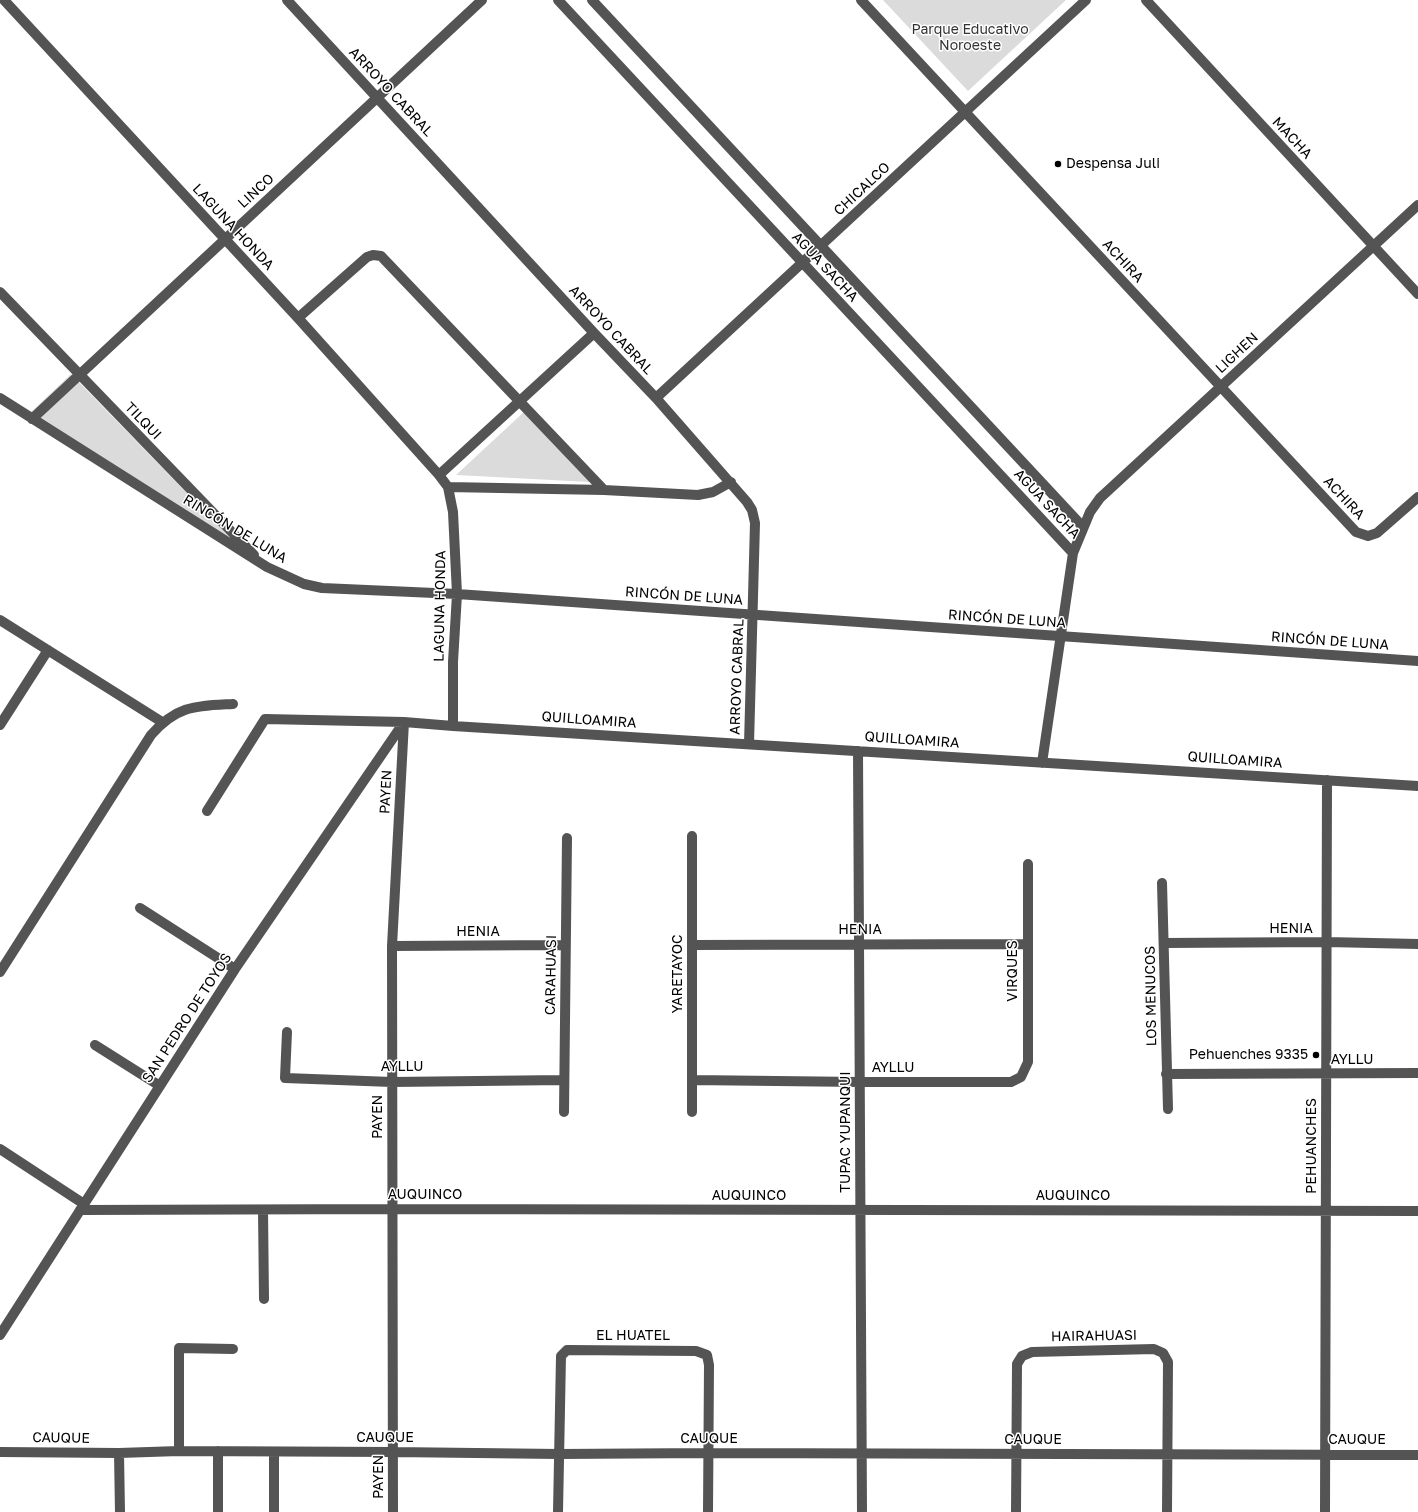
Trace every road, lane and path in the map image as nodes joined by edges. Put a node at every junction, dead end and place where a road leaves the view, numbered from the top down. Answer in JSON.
{"nodes":[{"id":1,"x":4,"y":0,"type":"edge"},
{"id":2,"x":287,"y":0,"type":"edge"},
{"id":3,"x":482,"y":0,"type":"edge"},
{"id":4,"x":558,"y":0,"type":"edge"},
{"id":5,"x":592,"y":0,"type":"edge"},
{"id":6,"x":861,"y":0,"type":"edge"},
{"id":7,"x":1086,"y":0,"type":"edge"},
{"id":8,"x":1146,"y":0,"type":"edge"},
{"id":9,"x":376,"y":97,"type":"junction"},
{"id":10,"x":965,"y":112,"type":"junction"},
{"id":11,"x":1418,"y":205,"type":"edge"},
{"id":12,"x":225,"y":239,"type":"junction"},
{"id":13,"x":820,"y":246,"type":"junction"},
{"id":14,"x":1373,"y":247,"type":"junction"},
{"id":15,"x":802,"y":263,"type":"junction"},
{"id":16,"x":0,"y":292,"type":"edge"},
{"id":17,"x":1418,"y":294,"type":"edge"},
{"id":18,"x":298,"y":318,"type":"junction"},
{"id":19,"x":594,"y":333,"type":"junction"},
{"id":20,"x":79,"y":375,"type":"junction"},
{"id":21,"x":1221,"y":386,"type":"junction"},
{"id":22,"x":0,"y":398,"type":"edge"},
{"id":23,"x":656,"y":398,"type":"junction"},
{"id":24,"x":519,"y":402,"type":"junction"},
{"id":25,"x":32,"y":419,"type":"junction"},
{"id":26,"x":439,"y":475,"type":"junction"},
{"id":27,"x":731,"y":482,"type":"junction"},
{"id":28,"x":448,"y":487,"type":"junction"},
{"id":29,"x":604,"y":490,"type":"junction"},
{"id":30,"x":1418,"y":497,"type":"edge"},
{"id":31,"x":1083,"y":527,"type":"junction"},
{"id":32,"x":1073,"y":553,"type":"junction"},
{"id":33,"x":267,"y":567,"type":"junction"},
{"id":34,"x":457,"y":594,"type":"junction"},
{"id":35,"x":753,"y":615,"type":"junction"},
{"id":36,"x":0,"y":620,"type":"edge"},
{"id":37,"x":1062,"y":637,"type":"junction"},
{"id":38,"x":48,"y":650,"type":"junction"},
{"id":39,"x":1418,"y":660,"type":"edge"},
{"id":40,"x":233,"y":704,"type":"dead end"},
{"id":41,"x":162,"y":722,"type":"junction"},
{"id":42,"x":404,"y":722,"type":"junction"},
{"id":43,"x":0,"y":725,"type":"edge"},
{"id":44,"x":453,"y":726,"type":"junction"},
{"id":45,"x":749,"y":744,"type":"junction"},
{"id":46,"x":858,"y":751,"type":"junction"},
{"id":47,"x":1042,"y":762,"type":"junction"},
{"id":48,"x":1327,"y":780,"type":"junction"},
{"id":49,"x":1418,"y":786,"type":"edge"},
{"id":50,"x":207,"y":811,"type":"dead end"},
{"id":51,"x":692,"y":836,"type":"dead end"},
{"id":52,"x":567,"y":838,"type":"dead end"},
{"id":53,"x":1028,"y":864,"type":"dead end"},
{"id":54,"x":1162,"y":883,"type":"dead end"},
{"id":55,"x":140,"y":908,"type":"dead end"},
{"id":56,"x":1327,"y":942,"type":"junction"},
{"id":57,"x":1164,"y":943,"type":"junction"},
{"id":58,"x":859,"y":944,"type":"junction"},
{"id":59,"x":1027,"y":944,"type":"junction"},
{"id":60,"x":1418,"y":944,"type":"edge"},
{"id":61,"x":565,"y":945,"type":"junction"},
{"id":62,"x":692,"y":945,"type":"junction"},
{"id":63,"x":392,"y":946,"type":"junction"},
{"id":64,"x":235,"y":969,"type":"junction"},
{"id":65,"x":0,"y":972,"type":"edge"},
{"id":66,"x":287,"y":1032,"type":"dead end"},
{"id":67,"x":95,"y":1045,"type":"dead end"},
{"id":68,"x":1418,"y":1073,"type":"edge"},
{"id":69,"x":1166,"y":1074,"type":"junction"},
{"id":70,"x":1326,"y":1074,"type":"junction"},
{"id":71,"x":1021,"y":1077,"type":"joint"},
{"id":72,"x":564,"y":1080,"type":"junction"},
{"id":73,"x":692,"y":1080,"type":"junction"},
{"id":74,"x":392,"y":1082,"type":"junction"},
{"id":75,"x":860,"y":1082,"type":"junction"},
{"id":76,"x":160,"y":1086,"type":"junction"},
{"id":77,"x":1168,"y":1109,"type":"dead end"},
{"id":78,"x":564,"y":1112,"type":"dead end"},
{"id":79,"x":692,"y":1112,"type":"dead end"},
{"id":80,"x":0,"y":1149,"type":"edge"},
{"id":81,"x":82,"y":1207,"type":"junction"},
{"id":82,"x":393,"y":1209,"type":"junction"},
{"id":83,"x":263,"y":1210,"type":"junction"},
{"id":84,"x":860,"y":1210,"type":"junction"},
{"id":85,"x":1326,"y":1210,"type":"junction"},
{"id":86,"x":1418,"y":1211,"type":"edge"},
{"id":87,"x":264,"y":1299,"type":"dead end"},
{"id":88,"x":3,"y":1324,"type":"edge"},
{"id":89,"x":0,"y":1335,"type":"edge"},
{"id":90,"x":233,"y":1349,"type":"dead end"},
{"id":91,"x":179,"y":1451,"type":"junction"},
{"id":92,"x":218,"y":1451,"type":"junction"},
{"id":93,"x":0,"y":1452,"type":"edge"},
{"id":94,"x":274,"y":1452,"type":"junction"},
{"id":95,"x":392,"y":1452,"type":"junction"},
{"id":96,"x":709,"y":1452,"type":"junction"},
{"id":97,"x":119,"y":1453,"type":"junction"},
{"id":98,"x":862,"y":1453,"type":"junction"},
{"id":99,"x":559,"y":1454,"type":"junction"},
{"id":100,"x":1017,"y":1454,"type":"junction"},
{"id":101,"x":1325,"y":1454,"type":"junction"},
{"id":102,"x":1168,"y":1455,"type":"junction"},
{"id":103,"x":1418,"y":1455,"type":"edge"},
{"id":104,"x":120,"y":1512,"type":"edge"},
{"id":105,"x":218,"y":1512,"type":"edge"},
{"id":106,"x":274,"y":1512,"type":"edge"},
{"id":107,"x":393,"y":1512,"type":"edge"},
{"id":108,"x":558,"y":1512,"type":"edge"},
{"id":109,"x":708,"y":1512,"type":"edge"},
{"id":110,"x":862,"y":1512,"type":"edge"},
{"id":111,"x":1016,"y":1512,"type":"edge"},
{"id":112,"x":1167,"y":1512,"type":"edge"},
{"id":113,"x":1325,"y":1512,"type":"edge"}],
"edges":[{"from":1,"to":12,"type":"street","name":"LAGUNA HONDA"},
{"from":2,"to":9,"type":"street","name":"ARROYO CABRAL"},
{"from":3,"to":9,"type":"street","name":"LINCO"},
{"from":4,"to":15,"type":"street","name":"AGUA SACHA"},
{"from":5,"to":13,"type":"street","name":"AGUA SACHA"},
{"from":6,"to":10,"type":"street","name":"ACHIRA"},
{"from":7,"to":10,"type":"street","name":"CHICALCO"},
{"from":8,"to":14,"type":"street","name":"MACHA"},
{"from":9,"to":12,"type":"street","name":"LINCO"},
{"from":9,"to":19,"type":"street","name":"ARROYO CABRAL"},
{"from":10,"to":13,"type":"street","name":"CHICALCO"},
{"from":10,"to":21,"type":"street","name":"ACHIRA"},
{"from":11,"to":14,"type":"street","name":"LIGHEN"},
{"from":12,"to":18,"type":"street","name":"LAGUNA HONDA"},
{"from":12,"to":20,"type":"street","name":"LINCO"},
{"from":13,"to":15,"type":"street","name":"CHICALCO"},
{"from":13,"to":31,"type":"street","name":"AGUA SACHA"},
{"from":14,"to":17,"type":"street","name":"MACHA"},
{"from":14,"to":21,"type":"street","name":"LIGHEN"},
{"from":15,"to":23,"type":"street","name":"CHICALCO"},
{"from":15,"to":32,"type":"street","name":"AGUA SACHA"},
{"from":16,"to":20,"type":"street","name":"TILQUI"},
{"from":18,"to":24,"type":"street"},
{"from":18,"to":26,"type":"street","name":"LAGUNA HONDA"},
{"from":19,"to":23,"type":"street","name":"ARROYO CABRAL"},
{"from":19,"to":24,"type":"street"},
{"from":20,"to":25,"type":"street","name":"LINCO"},
{"from":20,"to":33,"type":"street","name":"TILQUI"},
{"from":21,"to":30,"type":"street","name":"ACHIRA"},
{"from":21,"to":31,"type":"street","name":"LIGHEN"},
{"from":22,"to":25,"type":"street","name":"RINCÓN DE LUNA"},
{"from":23,"to":27,"type":"street","name":"ARROYO CABRAL"},
{"from":24,"to":26,"type":"street"},
{"from":24,"to":29,"type":"street"},
{"from":25,"to":33,"type":"street","name":"RINCÓN DE LUNA"},
{"from":26,"to":28,"type":"street","name":"LAGUNA HONDA"},
{"from":27,"to":29,"type":"street"},
{"from":27,"to":35,"type":"street","name":"ARROYO CABRAL"},
{"from":28,"to":29,"type":"street"},
{"from":28,"to":34,"type":"street","name":"LAGUNA HONDA"},
{"from":31,"to":32,"type":"street","name":"AGUA SACHA"},
{"from":32,"to":37,"type":"street","name":"AGUA SACHA"},
{"from":33,"to":34,"type":"street","name":"RINCÓN DE LUNA"},
{"from":34,"to":35,"type":"street","name":"RINCÓN DE LUNA"},
{"from":34,"to":44,"type":"street","name":"LAGUNA HONDA"},
{"from":35,"to":37,"type":"street","name":"RINCÓN DE LUNA"},
{"from":35,"to":45,"type":"street","name":"ARROYO CABRAL"},
{"from":36,"to":38,"type":"street"},
{"from":37,"to":39,"type":"street","name":"RINCÓN DE LUNA"},
{"from":37,"to":47,"type":"street","name":"AGUA SACHA"},
{"from":38,"to":41,"type":"street"},
{"from":38,"to":43,"type":"street"},
{"from":40,"to":41,"type":"street"},
{"from":41,"to":65,"type":"street"},
{"from":42,"to":44,"type":"street","name":"QUILLOAMIRA"},
{"from":42,"to":50,"type":"street","name":"QUILLOAMIRA"},
{"from":42,"to":63,"type":"street","name":"PAYEN"},
{"from":42,"to":64,"type":"street","name":"SAN PEDRO DE TOYOS"},
{"from":44,"to":45,"type":"street","name":"QUILLOAMIRA"},
{"from":45,"to":46,"type":"street","name":"QUILLOAMIRA"},
{"from":46,"to":47,"type":"street","name":"QUILLOAMIRA"},
{"from":46,"to":58,"type":"street","name":"TUPAC YUPANQUI"},
{"from":47,"to":48,"type":"street","name":"QUILLOAMIRA"},
{"from":48,"to":49,"type":"street","name":"QUILLOAMIRA"},
{"from":48,"to":56,"type":"street","name":"PEHUANCHES"},
{"from":51,"to":62,"type":"street","name":"YARETAYOC"},
{"from":52,"to":61,"type":"street","name":"CARAHUASI"},
{"from":53,"to":59,"type":"street","name":"VIRQUES"},
{"from":54,"to":57,"type":"street","name":"LOS MENUCOS"},
{"from":55,"to":64,"type":"street"},
{"from":56,"to":57,"type":"street","name":"HENIA"},
{"from":56,"to":60,"type":"street","name":"HENIA"},
{"from":56,"to":70,"type":"street","name":"PEHUANCHES"},
{"from":57,"to":69,"type":"street","name":"LOS MENUCOS"},
{"from":58,"to":59,"type":"street","name":"HENIA"},
{"from":58,"to":62,"type":"street","name":"HENIA"},
{"from":58,"to":75,"type":"street","name":"TUPAC YUPANQUI"},
{"from":59,"to":71,"type":"street","name":"VIRQUES"},
{"from":61,"to":63,"type":"street","name":"HENIA"},
{"from":61,"to":72,"type":"street","name":"CARAHUASI"},
{"from":62,"to":73,"type":"street","name":"YARETAYOC"},
{"from":63,"to":74,"type":"street","name":"PAYEN"},
{"from":64,"to":76,"type":"street","name":"SAN PEDRO DE TOYOS"},
{"from":66,"to":74,"type":"street","name":"AYLLU"},
{"from":67,"to":76,"type":"street"},
{"from":68,"to":70,"type":"street","name":"AYLLU"},
{"from":69,"to":70,"type":"street","name":"AYLLU"},
{"from":69,"to":77,"type":"street","name":"LOS MENUCOS"},
{"from":70,"to":85,"type":"street","name":"PEHUANCHES"},
{"from":71,"to":75,"type":"street","name":"AYLLU"},
{"from":72,"to":74,"type":"street","name":"AYLLU"},
{"from":72,"to":78,"type":"street","name":"CARAHUASI"},
{"from":73,"to":75,"type":"street","name":"AYLLU"},
{"from":73,"to":79,"type":"street","name":"YARETAYOC"},
{"from":74,"to":82,"type":"street","name":"PAYEN"},
{"from":75,"to":84,"type":"street","name":"TUPAC YUPANQUI"},
{"from":76,"to":81,"type":"street","name":"SAN PEDRO DE TOYOS"},
{"from":80,"to":81,"type":"street"},
{"from":81,"to":83,"type":"street","name":"AUQUINCO"},
{"from":81,"to":88,"type":"street","name":"SAN PEDRO DE TOYOS"},
{"from":82,"to":83,"type":"street","name":"AUQUINCO"},
{"from":82,"to":84,"type":"street","name":"AUQUINCO"},
{"from":82,"to":95,"type":"street","name":"PAYEN"},
{"from":83,"to":87,"type":"street"},
{"from":84,"to":85,"type":"street","name":"AUQUINCO"},
{"from":84,"to":98,"type":"street","name":"TUPAC YUPANQUI"},
{"from":85,"to":86,"type":"street","name":"AUQUINCO"},
{"from":85,"to":101,"type":"street","name":"PEHUANCHES"},
{"from":88,"to":89,"type":"street","name":"SAN PEDRO DE TOYOS"},
{"from":90,"to":91,"type":"street"},
{"from":91,"to":92,"type":"street","name":"CAUQUE"},
{"from":91,"to":97,"type":"street","name":"CAUQUE"},
{"from":92,"to":94,"type":"street","name":"CAUQUE"},
{"from":92,"to":105,"type":"street"},
{"from":93,"to":97,"type":"street","name":"CAUQUE"},
{"from":94,"to":95,"type":"street","name":"CAUQUE"},
{"from":94,"to":106,"type":"street"},
{"from":95,"to":99,"type":"street","name":"CAUQUE"},
{"from":95,"to":107,"type":"street","name":"PAYEN"},
{"from":96,"to":98,"type":"street","name":"CAUQUE"},
{"from":96,"to":99,"type":"street","name":"CAUQUE"},
{"from":96,"to":99,"type":"street","name":"EL HUATEL"},
{"from":96,"to":109,"type":"street"},
{"from":97,"to":104,"type":"street"},
{"from":98,"to":100,"type":"street","name":"CAUQUE"},
{"from":98,"to":110,"type":"street","name":"TUPAC YUPANQUI"},
{"from":99,"to":108,"type":"street"},
{"from":100,"to":102,"type":"street","name":"CAUQUE"},
{"from":100,"to":102,"type":"street","name":"HAIRAHUASI"},
{"from":100,"to":111,"type":"street","name":"HAIRAHUASI"},
{"from":101,"to":102,"type":"street","name":"CAUQUE"},
{"from":101,"to":103,"type":"street","name":"CAUQUE"},
{"from":101,"to":113,"type":"street","name":"PEHUANCHES"},
{"from":102,"to":112,"type":"street","name":"HAIRAHUASI"}]}
